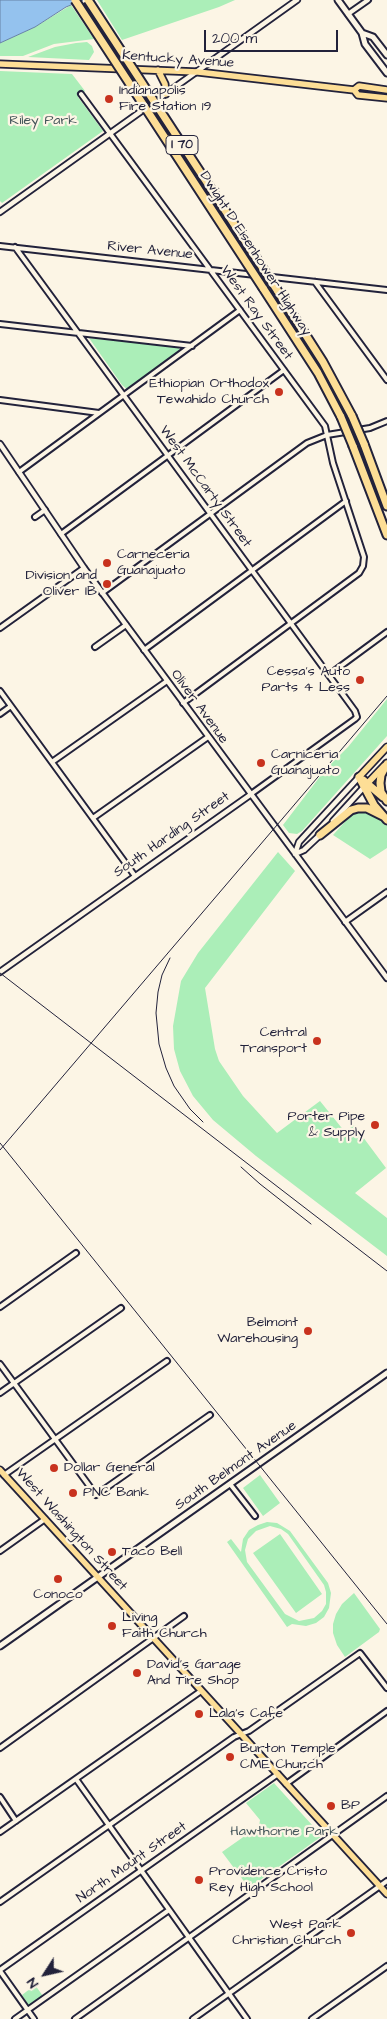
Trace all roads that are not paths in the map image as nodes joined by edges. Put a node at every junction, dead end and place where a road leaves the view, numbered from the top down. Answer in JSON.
{"nodes":[{"id":1,"x":75,"y":0,"type":"edge"},
{"id":2,"x":88,"y":0,"type":"edge"},
{"id":3,"x":296,"y":0,"type":"edge"},
{"id":4,"x":338,"y":0,"type":"edge"},
{"id":5,"x":368,"y":0,"type":"edge"},
{"id":6,"x":348,"y":14,"type":"junction"},
{"id":7,"x":362,"y":33,"type":"junction"},
{"id":8,"x":387,"y":55,"type":"edge"},
{"id":9,"x":0,"y":64,"type":"edge"},
{"id":10,"x":158,"y":70,"type":"junction"},
{"id":11,"x":198,"y":72,"type":"junction"},
{"id":12,"x":387,"y":73,"type":"edge"},
{"id":13,"x":387,"y":82,"type":"edge"},
{"id":14,"x":384,"y":89,"type":"edge"},
{"id":15,"x":354,"y":90,"type":"junction"},
{"id":16,"x":82,"y":94,"type":"dead end"},
{"id":17,"x":166,"y":94,"type":"junction"},
{"id":18,"x":387,"y":98,"type":"edge"},
{"id":19,"x":110,"y":134,"type":"junction"},
{"id":20,"x":0,"y":212,"type":"edge"},
{"id":21,"x":0,"y":246,"type":"edge"},
{"id":22,"x":15,"y":247,"type":"junction"},
{"id":23,"x":210,"y":270,"type":"junction"},
{"id":24,"x":315,"y":282,"type":"junction"},
{"id":25,"x":387,"y":290,"type":"edge"},
{"id":26,"x":240,"y":310,"type":"junction"},
{"id":27,"x":0,"y":324,"type":"edge"},
{"id":28,"x":78,"y":333,"type":"junction"},
{"id":29,"x":192,"y":346,"type":"junction"},
{"id":30,"x":284,"y":370,"type":"junction"},
{"id":31,"x":387,"y":380,"type":"edge"},
{"id":32,"x":124,"y":395,"type":"junction"},
{"id":33,"x":0,"y":400,"type":"edge"},
{"id":34,"x":100,"y":413,"type":"junction"},
{"id":35,"x":387,"y":420,"type":"edge"},
{"id":36,"x":327,"y":435,"type":"junction"},
{"id":37,"x":0,"y":444,"type":"edge"},
{"id":38,"x":168,"y":455,"type":"junction"},
{"id":39,"x":19,"y":472,"type":"junction"},
{"id":40,"x":346,"y":501,"type":"junction"},
{"id":41,"x":387,"y":506,"type":"edge"},
{"id":42,"x":45,"y":510,"type":"junction"},
{"id":43,"x":211,"y":514,"type":"junction"},
{"id":44,"x":35,"y":518,"type":"dead end"},
{"id":45,"x":61,"y":534,"type":"junction"},
{"id":46,"x":387,"y":535,"type":"edge"},
{"id":47,"x":84,"y":568,"type":"junction"},
{"id":48,"x":253,"y":570,"type":"junction"},
{"id":49,"x":102,"y":593,"type":"junction"},
{"id":50,"x":292,"y":623,"type":"junction"},
{"id":51,"x":126,"y":625,"type":"junction"},
{"id":52,"x":0,"y":628,"type":"edge"},
{"id":53,"x":387,"y":632,"type":"edge"},
{"id":54,"x":95,"y":647,"type":"dead end"},
{"id":55,"x":144,"y":650,"type":"junction"},
{"id":56,"x":330,"y":674,"type":"junction"},
{"id":57,"x":167,"y":681,"type":"junction"},
{"id":58,"x":0,"y":691,"type":"edge"},
{"id":59,"x":183,"y":704,"type":"junction"},
{"id":60,"x":11,"y":706,"type":"junction"},
{"id":61,"x":0,"y":714,"type":"edge"},
{"id":62,"x":357,"y":717,"type":"joint"},
{"id":63,"x":208,"y":737,"type":"junction"},
{"id":64,"x":387,"y":747,"type":"edge"},
{"id":65,"x":52,"y":762,"type":"junction"},
{"id":66,"x":387,"y":764,"type":"edge"},
{"id":67,"x":359,"y":777,"type":"junction"},
{"id":68,"x":366,"y":786,"type":"junction"},
{"id":69,"x":250,"y":795,"type":"junction"},
{"id":70,"x":387,"y":801,"type":"edge"},
{"id":71,"x":93,"y":818,"type":"junction"},
{"id":72,"x":385,"y":818,"type":"edge"},
{"id":73,"x":320,"y":834,"type":"junction"},
{"id":74,"x":295,"y":854,"type":"junction"},
{"id":75,"x":135,"y":876,"type":"junction"},
{"id":76,"x":387,"y":892,"type":"edge"},
{"id":77,"x":345,"y":922,"type":"junction"},
{"id":78,"x":0,"y":972,"type":"edge"},
{"id":79,"x":387,"y":978,"type":"edge"},
{"id":80,"x":76,"y":1253,"type":"dead end"},
{"id":81,"x":0,"y":1307,"type":"edge"},
{"id":82,"x":121,"y":1308,"type":"dead end"},
{"id":83,"x":166,"y":1361,"type":"dead end"},
{"id":84,"x":0,"y":1364,"type":"edge"},
{"id":85,"x":387,"y":1373,"type":"edge"},
{"id":86,"x":14,"y":1383,"type":"junction"},
{"id":87,"x":0,"y":1393,"type":"edge"},
{"id":88,"x":210,"y":1415,"type":"dead end"},
{"id":89,"x":55,"y":1439,"type":"junction"},
{"id":90,"x":2,"y":1472,"type":"edge"},
{"id":91,"x":230,"y":1484,"type":"junction"},
{"id":92,"x":255,"y":1516,"type":"dead end"},
{"id":93,"x":45,"y":1519,"type":"junction"},
{"id":94,"x":0,"y":1551,"type":"edge"},
{"id":95,"x":99,"y":1578,"type":"junction"},
{"id":96,"x":184,"y":1616,"type":"dead end"},
{"id":97,"x":154,"y":1639,"type":"junction"},
{"id":98,"x":0,"y":1646,"type":"edge"},
{"id":99,"x":387,"y":1688,"type":"edge"},
{"id":100,"x":201,"y":1691,"type":"junction"},
{"id":101,"x":387,"y":1711,"type":"edge"},
{"id":102,"x":241,"y":1734,"type":"junction"},
{"id":103,"x":0,"y":1748,"type":"edge"},
{"id":104,"x":278,"y":1774,"type":"junction"},
{"id":105,"x":76,"y":1779,"type":"junction"},
{"id":106,"x":286,"y":1784,"type":"junction"},
{"id":107,"x":387,"y":1796,"type":"edge"},
{"id":108,"x":0,"y":1797,"type":"edge"},
{"id":109,"x":16,"y":1821,"type":"junction"},
{"id":110,"x":109,"y":1826,"type":"junction"},
{"id":111,"x":0,"y":1832,"type":"edge"},
{"id":112,"x":333,"y":1835,"type":"junction"},
{"id":113,"x":141,"y":1871,"type":"junction"},
{"id":114,"x":387,"y":1881,"type":"edge"},
{"id":115,"x":380,"y":1887,"type":"junction"},
{"id":116,"x":387,"y":1894,"type":"edge"},
{"id":117,"x":0,"y":1902,"type":"edge"},
{"id":118,"x":169,"y":1910,"type":"junction"},
{"id":119,"x":189,"y":1938,"type":"junction"},
{"id":120,"x":387,"y":1966,"type":"edge"},
{"id":121,"x":0,"y":1971,"type":"edge"},
{"id":122,"x":229,"y":1994,"type":"junction"},
{"id":123,"x":27,"y":2010,"type":"junction"},
{"id":124,"x":15,"y":2019,"type":"edge"},
{"id":125,"x":34,"y":2019,"type":"edge"},
{"id":126,"x":75,"y":2019,"type":"edge"},
{"id":127,"x":194,"y":2019,"type":"edge"},
{"id":128,"x":247,"y":2019,"type":"edge"},
{"id":129,"x":312,"y":2019,"type":"edge"}],
"edges":[{"from":1,"to":46,"type":"highway","name":"Dwight D Eisenhower Highway","number":"I 70","bridge":true},
{"from":2,"to":41,"type":"highway","name":"Dwight D Eisenhower Highway","number":"I 70","bridge":true},
{"from":3,"to":11,"type":"street"},
{"from":4,"to":6,"type":"main road"},
{"from":5,"to":6,"type":"street"},
{"from":6,"to":7,"type":"main road"},
{"from":7,"to":8,"type":"main road"},
{"from":7,"to":12,"type":"main road"},
{"from":9,"to":10,"type":"main road","name":"Kentucky Avenue"},
{"from":10,"to":11,"type":"main road","name":"Kentucky Avenue"},
{"from":10,"to":17,"type":"main road"},
{"from":11,"to":15,"type":"main road","name":"Kentucky Avenue"},
{"from":11,"to":17,"type":"street"},
{"from":13,"to":14,"type":"main road"},
{"from":14,"to":15,"type":"main road","name":"Kentucky Avenue"},
{"from":15,"to":18,"type":"main road","name":"Kentucky Avenue"},
{"from":16,"to":19,"type":"street","name":"West Ray Street"},
{"from":17,"to":19,"type":"street"},
{"from":19,"to":20,"type":"street"},
{"from":19,"to":23,"type":"street","name":"West Ray Street"},
{"from":21,"to":22,"type":"street","name":"River Avenue"},
{"from":22,"to":23,"type":"street","name":"River Avenue"},
{"from":22,"to":28,"type":"street","name":"West McCarty Street"},
{"from":23,"to":24,"type":"street","name":"River Avenue"},
{"from":23,"to":26,"type":"street","name":"West Ray Street"},
{"from":24,"to":25,"type":"street","name":"River Avenue"},
{"from":24,"to":31,"type":"street"},
{"from":26,"to":29,"type":"street"},
{"from":26,"to":30,"type":"street","name":"West Ray Street"},
{"from":27,"to":28,"type":"street"},
{"from":28,"to":29,"type":"street"},
{"from":28,"to":32,"type":"street","name":"West McCarty Street"},
{"from":29,"to":32,"type":"street"},
{"from":30,"to":36,"type":"street","name":"West Ray Street"},
{"from":30,"to":38,"type":"street"},
{"from":32,"to":34,"type":"street"},
{"from":32,"to":38,"type":"street","name":"West McCarty Street"},
{"from":33,"to":34,"type":"street"},
{"from":34,"to":39,"type":"street"},
{"from":35,"to":36,"type":"street"},
{"from":36,"to":40,"type":"street","name":"West Ray Street"},
{"from":36,"to":43,"type":"street"},
{"from":37,"to":39,"type":"street","name":"Oliver Avenue"},
{"from":38,"to":43,"type":"street","name":"West McCarty Street"},
{"from":38,"to":45,"type":"street"},
{"from":39,"to":42,"type":"street","name":"Oliver Avenue"},
{"from":40,"to":48,"type":"street"},
{"from":40,"to":50,"type":"street","name":"West Ray Street"},
{"from":42,"to":44,"type":"street"},
{"from":42,"to":45,"type":"street","name":"Oliver Avenue"},
{"from":43,"to":48,"type":"street","name":"West McCarty Street"},
{"from":43,"to":49,"type":"street"},
{"from":45,"to":47,"type":"street","name":"Oliver Avenue"},
{"from":47,"to":49,"type":"street","name":"Oliver Avenue"},
{"from":47,"to":52,"type":"street"},
{"from":48,"to":50,"type":"street","name":"West McCarty Street"},
{"from":48,"to":55,"type":"street"},
{"from":49,"to":51,"type":"street","name":"Oliver Avenue"},
{"from":50,"to":56,"type":"street","name":"West McCarty Street"},
{"from":50,"to":59,"type":"street"},
{"from":51,"to":54,"type":"street"},
{"from":51,"to":55,"type":"street","name":"Oliver Avenue"},
{"from":53,"to":56,"type":"street"},
{"from":55,"to":57,"type":"street","name":"Oliver Avenue"},
{"from":56,"to":62,"type":"street","name":"West McCarty Street"},
{"from":57,"to":59,"type":"street","name":"Oliver Avenue"},
{"from":57,"to":65,"type":"street"},
{"from":58,"to":60,"type":"street"},
{"from":59,"to":63,"type":"street","name":"Oliver Avenue"},
{"from":60,"to":61,"type":"street"},
{"from":60,"to":65,"type":"street"},
{"from":62,"to":69,"type":"street","name":"South Harding Street"},
{"from":63,"to":69,"type":"street","name":"Oliver Avenue"},
{"from":63,"to":71,"type":"street"},
{"from":64,"to":67,"type":"main road"},
{"from":65,"to":71,"type":"street"},
{"from":66,"to":68,"type":"main road"},
{"from":66,"to":70,"type":"highway"},
{"from":67,"to":68,"type":"highway"},
{"from":67,"to":74,"type":"street"},
{"from":68,"to":70,"type":"highway"},
{"from":68,"to":72,"type":"highway"},
{"from":68,"to":73,"type":"street"},
{"from":69,"to":74,"type":"street","name":"Oliver Avenue"},
{"from":69,"to":75,"type":"street","name":"South Harding Street"},
{"from":71,"to":75,"type":"street"},
{"from":72,"to":73,"type":"highway"},
{"from":73,"to":74,"type":"street"},
{"from":74,"to":77,"type":"street","name":"Oliver Avenue"},
{"from":75,"to":78,"type":"street","name":"South Harding Street"},
{"from":76,"to":77,"type":"street"},
{"from":77,"to":79,"type":"street","name":"Oliver Avenue"},
{"from":80,"to":81,"type":"street"},
{"from":82,"to":86,"type":"street"},
{"from":83,"to":89,"type":"street"},
{"from":84,"to":86,"type":"street"},
{"from":85,"to":91,"type":"main road","name":"South Belmont Avenue"},
{"from":86,"to":87,"type":"street"},
{"from":86,"to":89,"type":"street"},
{"from":88,"to":89,"type":"street"},
{"from":89,"to":90,"type":"street"},
{"from":90,"to":93,"type":"main road","name":"West Washington Street"},
{"from":91,"to":92,"type":"street"},
{"from":91,"to":95,"type":"main road","name":"South Belmont Avenue"},
{"from":93,"to":94,"type":"street"},
{"from":93,"to":95,"type":"main road","name":"West Washington Street"},
{"from":95,"to":97,"type":"main road","name":"West Washington Street"},
{"from":95,"to":98,"type":"main road","name":"South Belmont Avenue"},
{"from":96,"to":97,"type":"street"},
{"from":97,"to":100,"type":"main road","name":"West Washington Street"},
{"from":97,"to":103,"type":"street"},
{"from":99,"to":102,"type":"street"},
{"from":100,"to":102,"type":"main road","name":"West Washington Street"},
{"from":100,"to":105,"type":"street"},
{"from":101,"to":106,"type":"street"},
{"from":102,"to":104,"type":"main road","name":"West Washington Street"},
{"from":102,"to":110,"type":"street"},
{"from":104,"to":106,"type":"main road","name":"West Washington Street"},
{"from":104,"to":113,"type":"street","name":"North Mount Street"},
{"from":105,"to":109,"type":"street"},
{"from":105,"to":110,"type":"street"},
{"from":106,"to":112,"type":"main road","name":"West Washington Street"},
{"from":107,"to":112,"type":"street"},
{"from":108,"to":109,"type":"street"},
{"from":109,"to":111,"type":"street"},
{"from":110,"to":113,"type":"street"},
{"from":110,"to":117,"type":"street"},
{"from":112,"to":115,"type":"main road","name":"West Washington Street"},
{"from":112,"to":119,"type":"street"},
{"from":113,"to":118,"type":"street"},
{"from":113,"to":121,"type":"street","name":"North Mount Street"},
{"from":114,"to":115,"type":"street"},
{"from":115,"to":116,"type":"main road","name":"West Washington Street"},
{"from":115,"to":122,"type":"street"},
{"from":118,"to":119,"type":"street"},
{"from":118,"to":123,"type":"street"},
{"from":119,"to":122,"type":"street"},
{"from":119,"to":126,"type":"street"},
{"from":120,"to":129,"type":"street"},
{"from":121,"to":123,"type":"street"},
{"from":122,"to":127,"type":"street"},
{"from":122,"to":128,"type":"street"},
{"from":123,"to":124,"type":"street"},
{"from":123,"to":125,"type":"street"}]}
